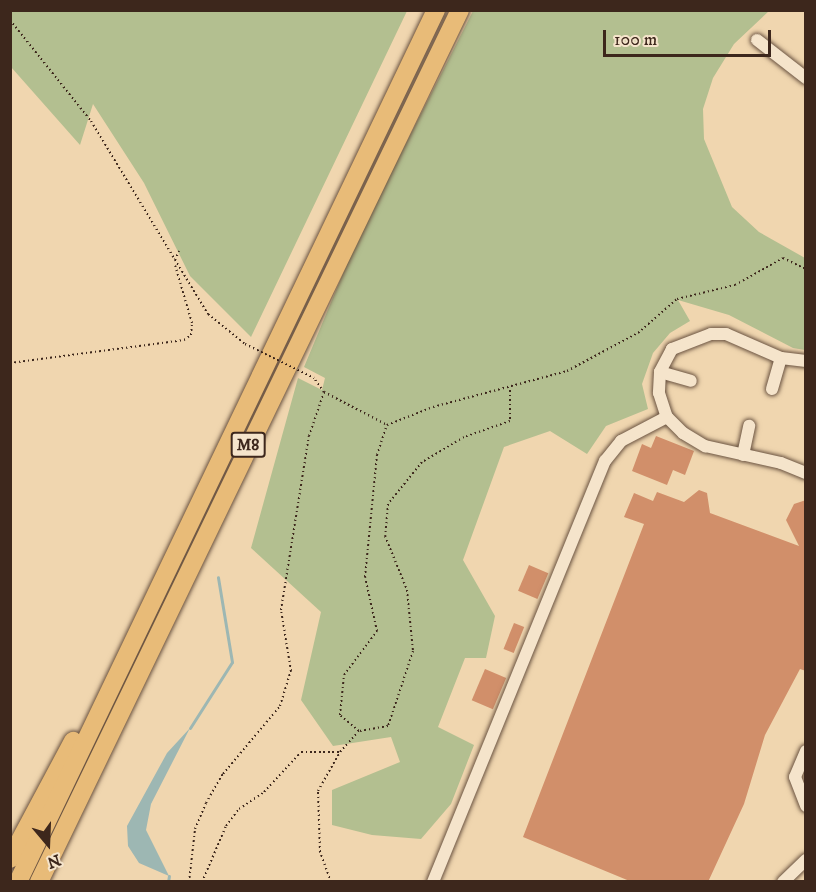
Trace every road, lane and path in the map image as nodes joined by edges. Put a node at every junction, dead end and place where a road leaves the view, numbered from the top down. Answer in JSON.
{"nodes":[{"id":1,"x":436,"y":10,"type":"edge"},
{"id":2,"x":460,"y":10,"type":"edge"},
{"id":3,"x":10,"y":20,"type":"edge"},
{"id":4,"x":757,"y":40,"type":"dead end"},
{"id":5,"x":806,"y":78,"type":"edge"},
{"id":6,"x":179,"y":251,"type":"dead end"},
{"id":7,"x":174,"y":261,"type":"junction"},
{"id":8,"x":806,"y":269,"type":"edge"},
{"id":9,"x":780,"y":358,"type":"junction"},
{"id":10,"x":806,"y":362,"type":"edge"},
{"id":11,"x":10,"y":363,"type":"edge"},
{"id":12,"x":266,"y":366,"type":"junction"},
{"id":13,"x":660,"y":372,"type":"junction"},
{"id":14,"x":691,"y":381,"type":"dead end"},
{"id":15,"x":772,"y":388,"type":"dead end"},
{"id":16,"x":510,"y":390,"type":"junction"},
{"id":17,"x":324,"y":392,"type":"junction"},
{"id":18,"x":667,"y":417,"type":"junction"},
{"id":19,"x":387,"y":425,"type":"junction"},
{"id":20,"x":749,"y":426,"type":"dead end"},
{"id":21,"x":743,"y":455,"type":"junction"},
{"id":22,"x":806,"y":473,"type":"edge"},
{"id":23,"x":359,"y":731,"type":"junction"},
{"id":24,"x":806,"y":751,"type":"edge"},
{"id":25,"x":340,"y":752,"type":"junction"},
{"id":26,"x":806,"y":806,"type":"edge"},
{"id":27,"x":10,"y":859,"type":"edge"},
{"id":28,"x":806,"y":860,"type":"edge"},
{"id":29,"x":18,"y":882,"type":"edge"},
{"id":30,"x":39,"y":882,"type":"edge"},
{"id":31,"x":189,"y":882,"type":"edge"},
{"id":32,"x":202,"y":882,"type":"edge"},
{"id":33,"x":331,"y":882,"type":"edge"},
{"id":34,"x":433,"y":882,"type":"edge"},
{"id":35,"x":783,"y":882,"type":"edge"}],
"edges":[{"from":1,"to":12,"type":"highway","number":"M8"},
{"from":2,"to":30,"type":"highway","number":"M8"},
{"from":3,"to":7,"type":"path"},
{"from":4,"to":5,"type":"lane"},
{"from":6,"to":7,"type":"path"},
{"from":7,"to":11,"type":"path"},
{"from":7,"to":17,"type":"path","bridge":true},
{"from":8,"to":16,"type":"path"},
{"from":9,"to":10,"type":"lane"},
{"from":9,"to":13,"type":"lane"},
{"from":9,"to":15,"type":"lane"},
{"from":12,"to":27,"type":"highway","number":"M8"},
{"from":12,"to":29,"type":"highway","number":"M8"},
{"from":13,"to":14,"type":"lane"},
{"from":13,"to":18,"type":"lane"},
{"from":16,"to":19,"type":"path"},
{"from":16,"to":23,"type":"path"},
{"from":17,"to":19,"type":"path"},
{"from":17,"to":31,"type":"path"},
{"from":18,"to":21,"type":"lane"},
{"from":18,"to":34,"type":"lane"},
{"from":19,"to":23,"type":"path"},
{"from":20,"to":21,"type":"lane"},
{"from":21,"to":22,"type":"lane"},
{"from":23,"to":25,"type":"path"},
{"from":24,"to":26,"type":"lane"},
{"from":25,"to":32,"type":"path"},
{"from":25,"to":33,"type":"path"},
{"from":28,"to":35,"type":"lane"}]}
